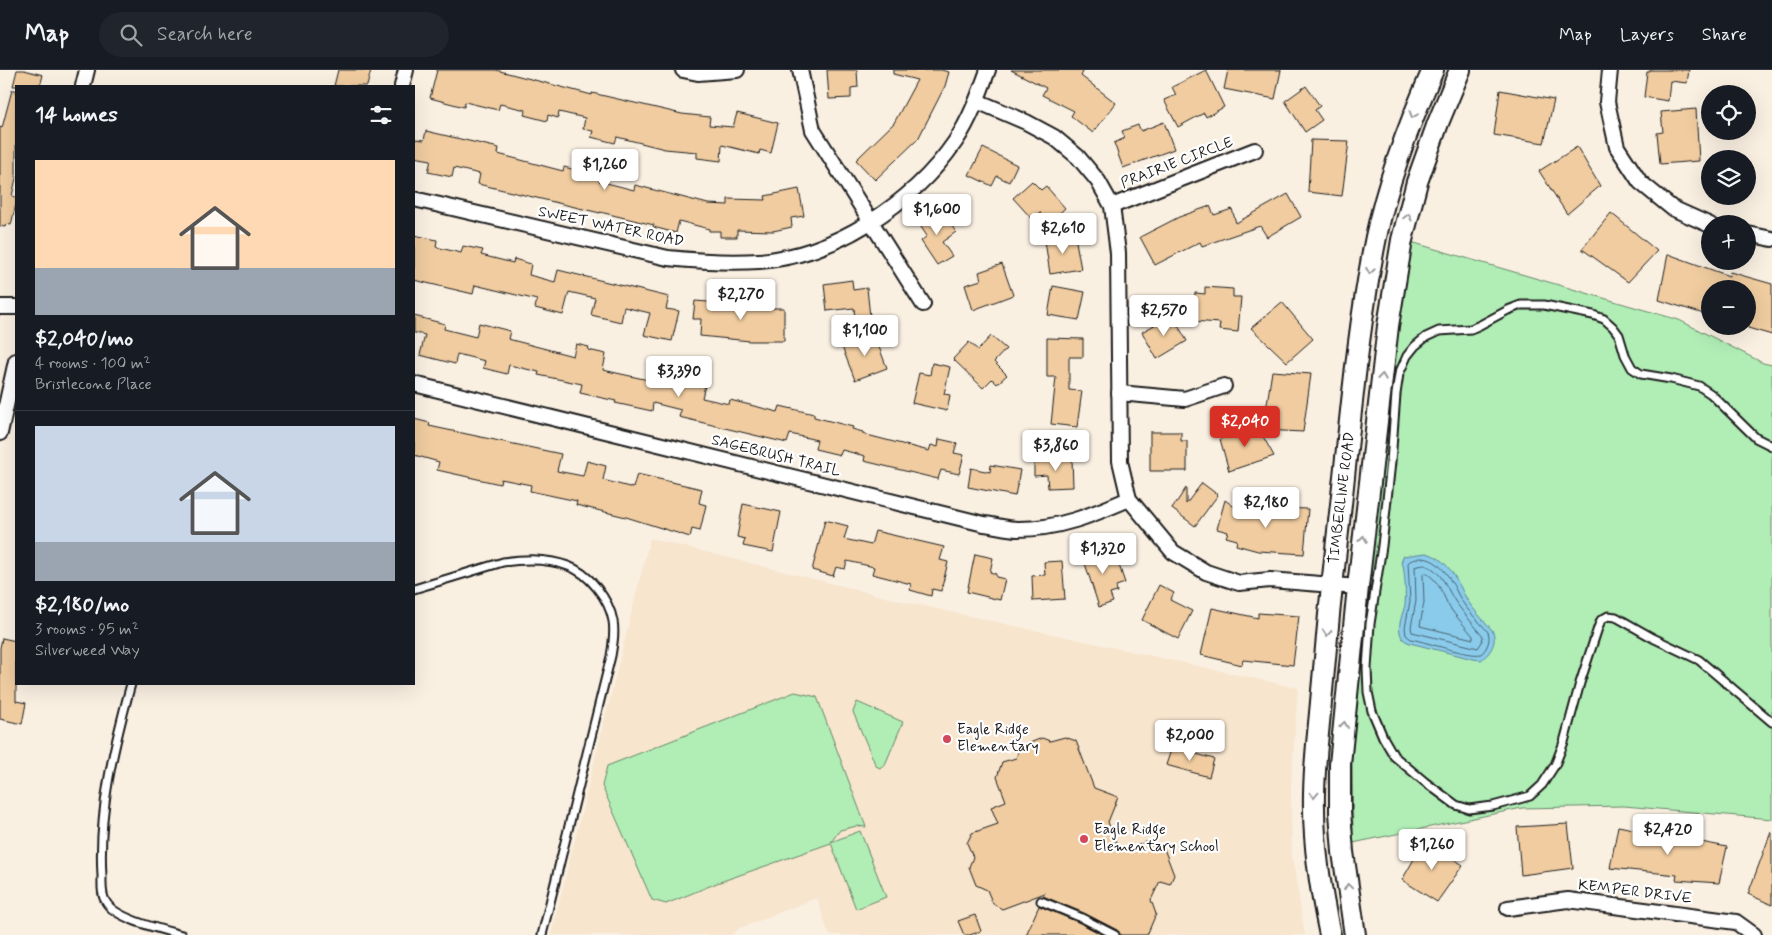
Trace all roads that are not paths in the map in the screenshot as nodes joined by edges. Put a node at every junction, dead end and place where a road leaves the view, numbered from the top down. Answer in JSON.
{"nodes":[{"id":1,"x":87,"y":70,"type":"edge"},
{"id":2,"x":406,"y":70,"type":"edge"},
{"id":3,"x":683,"y":70,"type":"edge"},
{"id":4,"x":737,"y":70,"type":"edge"},
{"id":5,"x":800,"y":70,"type":"edge"},
{"id":6,"x":988,"y":70,"type":"edge"},
{"id":7,"x":1432,"y":70,"type":"edge"},
{"id":8,"x":1460,"y":70,"type":"edge"},
{"id":9,"x":1610,"y":70,"type":"edge"},
{"id":10,"x":83,"y":85,"type":"edge"},
{"id":11,"x":402,"y":85,"type":"edge"},
{"id":12,"x":977,"y":101,"type":"junction"},
{"id":13,"x":1255,"y":150,"type":"dead end"},
{"id":14,"x":415,"y":199,"type":"edge"},
{"id":15,"x":1112,"y":206,"type":"junction"},
{"id":16,"x":1701,"y":221,"type":"edge"},
{"id":17,"x":871,"y":222,"type":"junction"},
{"id":18,"x":1756,"y":236,"type":"edge"},
{"id":19,"x":1772,"y":240,"type":"edge"},
{"id":20,"x":923,"y":304,"type":"dead end"},
{"id":21,"x":0,"y":307,"type":"edge"},
{"id":22,"x":15,"y":307,"type":"edge"},
{"id":23,"x":15,"y":366,"type":"edge"},
{"id":24,"x":415,"y":384,"type":"edge"},
{"id":25,"x":1224,"y":386,"type":"dead end"},
{"id":26,"x":1119,"y":393,"type":"junction"},
{"id":27,"x":0,"y":433,"type":"edge"},
{"id":28,"x":1772,"y":446,"type":"edge"},
{"id":29,"x":1128,"y":498,"type":"junction"},
{"id":30,"x":1332,"y":585,"type":"junction"},
{"id":31,"x":1358,"y":587,"type":"junction"},
{"id":32,"x":415,"y":588,"type":"edge"},
{"id":33,"x":132,"y":685,"type":"edge"},
{"id":34,"x":1772,"y":722,"type":"edge"},
{"id":35,"x":1041,"y":901,"type":"dead end"},
{"id":36,"x":1508,"y":908,"type":"dead end"},
{"id":37,"x":182,"y":935,"type":"edge"},
{"id":38,"x":542,"y":935,"type":"edge"},
{"id":39,"x":1114,"y":935,"type":"edge"},
{"id":40,"x":1330,"y":935,"type":"edge"},
{"id":41,"x":1355,"y":935,"type":"edge"},
{"id":42,"x":1754,"y":935,"type":"edge"}],
"edges":[{"from":1,"to":10,"type":"street"},
{"from":2,"to":11,"type":"street"},
{"from":3,"to":4,"type":"street"},
{"from":5,"to":17,"type":"street"},
{"from":6,"to":12,"type":"street","name":"SWEET WATER ROAD"},
{"from":7,"to":30,"type":"street","name":"TIMBERLINE ROAD","one_way":true},
{"from":31,"to":8,"type":"street","name":"TIMBERLINE ROAD","one_way":true},
{"from":9,"to":16,"type":"street"},
{"from":12,"to":15,"type":"street"},
{"from":12,"to":17,"type":"street","name":"SWEET WATER ROAD"},
{"from":13,"to":15,"type":"street","name":"PRAIRIE CIRCLE"},
{"from":14,"to":17,"type":"street","name":"SWEET WATER ROAD"},
{"from":15,"to":26,"type":"street"},
{"from":17,"to":20,"type":"street"},
{"from":18,"to":19,"type":"street"},
{"from":21,"to":22,"type":"street"},
{"from":23,"to":27,"type":"street"},
{"from":24,"to":29,"type":"street","name":"SAGEBRUSH TRAIL"},
{"from":25,"to":26,"type":"street"},
{"from":26,"to":29,"type":"street"},
{"from":28,"to":34,"type":"lane"},
{"from":29,"to":30,"type":"street"},
{"from":30,"to":31,"type":"street"},
{"from":30,"to":40,"type":"street","name":"TIMBERLINE ROAD","one_way":true},
{"from":41,"to":31,"type":"street","name":"TIMBERLINE ROAD","one_way":true},
{"from":32,"to":38,"type":"lane"},
{"from":33,"to":37,"type":"lane"},
{"from":35,"to":39,"type":"lane"},
{"from":36,"to":42,"type":"street","name":"KEMPER DRIVE"}]}
